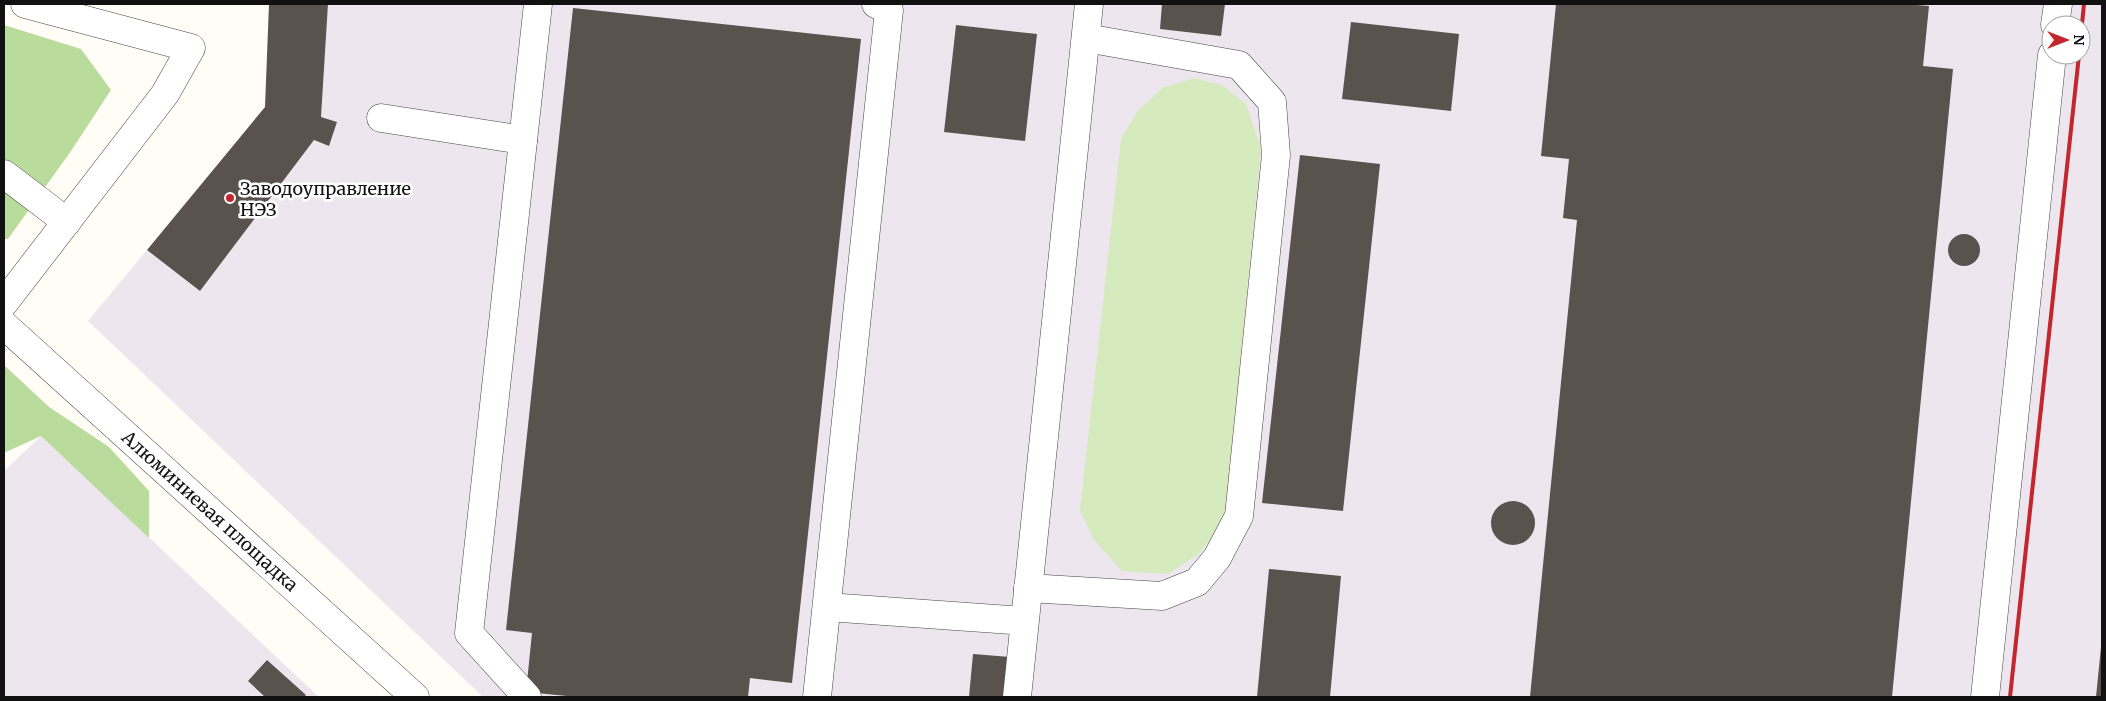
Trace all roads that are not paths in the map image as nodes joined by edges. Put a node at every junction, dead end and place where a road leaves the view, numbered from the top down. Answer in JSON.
{"nodes":[{"id":1,"x":25,"y":4,"type":"edge"},
{"id":2,"x":538,"y":4,"type":"edge"},
{"id":3,"x":876,"y":4,"type":"edge"},
{"id":4,"x":1089,"y":4,"type":"edge"},
{"id":5,"x":1086,"y":38,"type":"junction"},
{"id":6,"x":2051,"y":65,"type":"edge"},
{"id":7,"x":381,"y":118,"type":"dead end"},
{"id":8,"x":523,"y":140,"type":"junction"},
{"id":9,"x":4,"y":174,"type":"edge"},
{"id":10,"x":67,"y":222,"type":"junction"},
{"id":11,"x":4,"y":303,"type":"edge"},
{"id":12,"x":4,"y":325,"type":"edge"},
{"id":13,"x":1028,"y":588,"type":"junction"},
{"id":14,"x":827,"y":607,"type":"junction"},
{"id":15,"x":1024,"y":621,"type":"junction"},
{"id":16,"x":415,"y":697,"type":"edge"},
{"id":17,"x":527,"y":697,"type":"edge"},
{"id":18,"x":818,"y":697,"type":"edge"},
{"id":19,"x":1017,"y":697,"type":"edge"},
{"id":20,"x":1985,"y":697,"type":"edge"}],
"edges":[{"from":1,"to":10,"type":"street"},
{"from":2,"to":8,"type":"street"},
{"from":3,"to":14,"type":"street"},
{"from":4,"to":5,"type":"street"},
{"from":5,"to":13,"type":"street"},
{"from":5,"to":13,"type":"street"},
{"from":6,"to":20,"type":"street"},
{"from":7,"to":8,"type":"street"},
{"from":8,"to":17,"type":"street"},
{"from":9,"to":10,"type":"street"},
{"from":10,"to":11,"type":"street"},
{"from":12,"to":16,"type":"street","name":"Алюминиевая площадка"},
{"from":13,"to":15,"type":"street"},
{"from":14,"to":15,"type":"street"},
{"from":14,"to":18,"type":"street"},
{"from":15,"to":19,"type":"street"}]}
